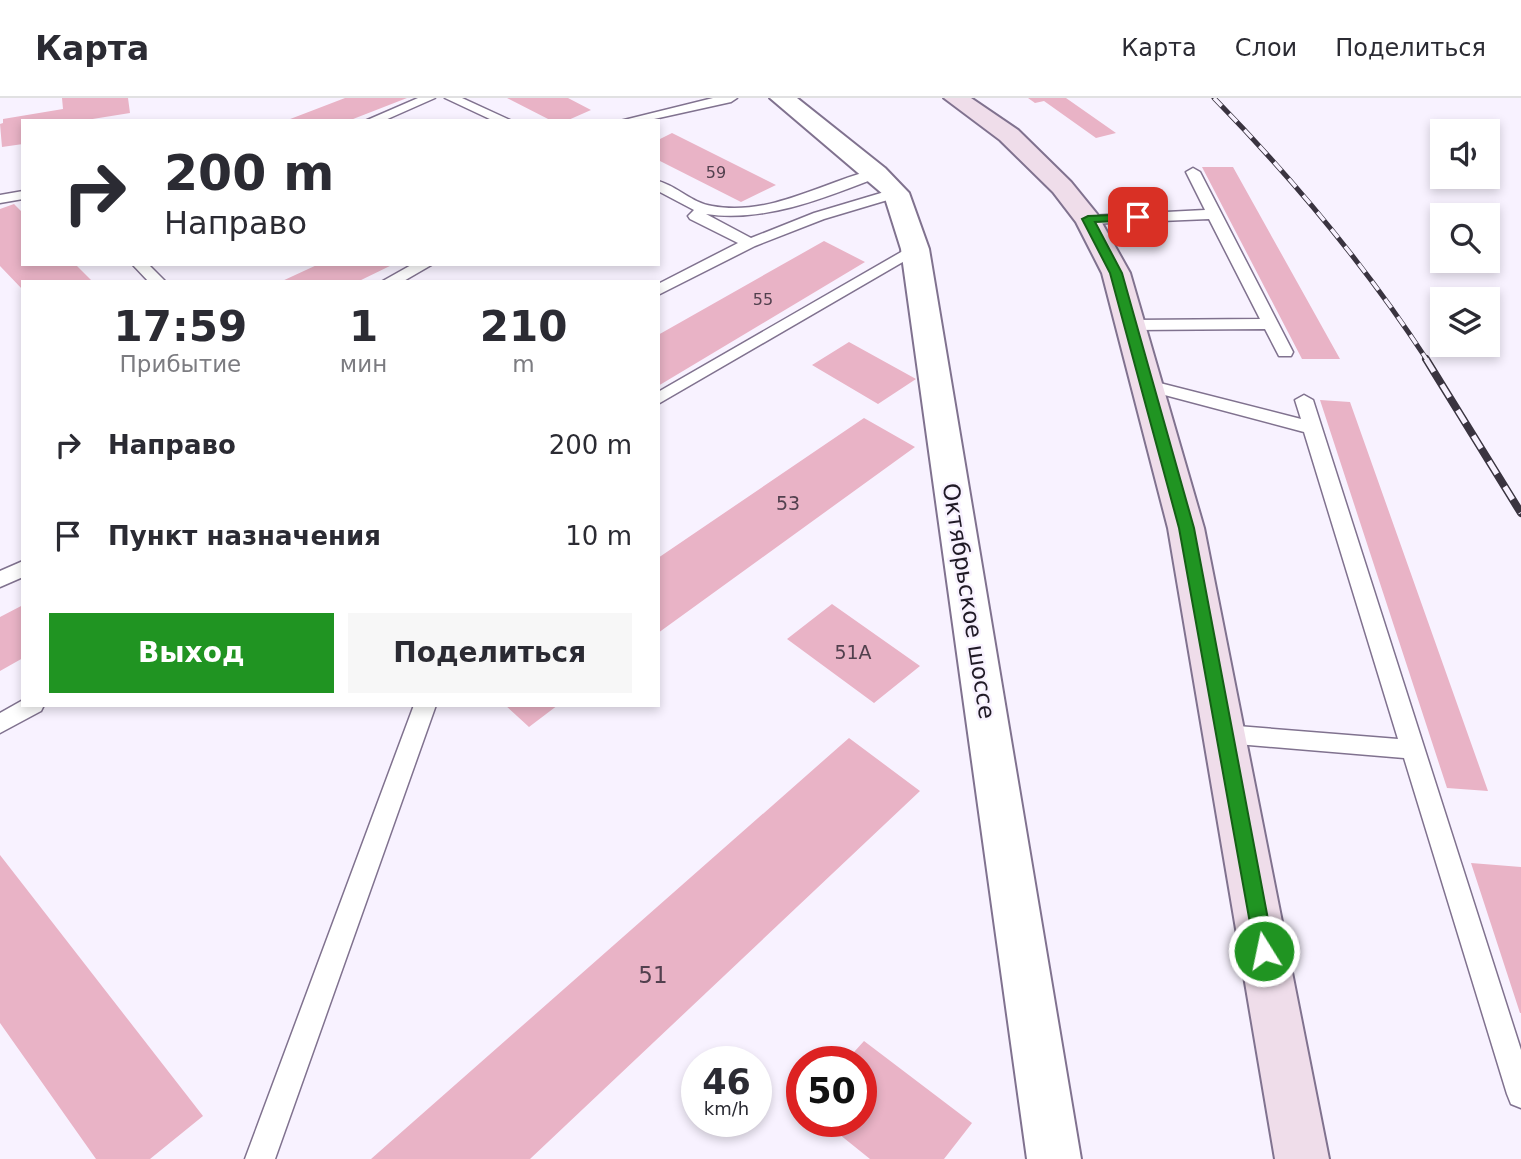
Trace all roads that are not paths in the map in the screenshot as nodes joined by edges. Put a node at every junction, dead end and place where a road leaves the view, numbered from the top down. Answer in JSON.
{"nodes":[{"id":1,"x":429,"y":98,"type":"edge"},
{"id":2,"x":451,"y":98,"type":"edge"},
{"id":3,"x":731,"y":98,"type":"edge"},
{"id":4,"x":782,"y":98,"type":"edge"},
{"id":5,"x":964,"y":99,"type":"edge"},
{"id":6,"x":376,"y":119,"type":"edge"},
{"id":7,"x":501,"y":119,"type":"edge"},
{"id":8,"x":635,"y":119,"type":"edge"},
{"id":9,"x":1193,"y":172,"type":"dead end"},
{"id":10,"x":886,"y":183,"type":"junction"},
{"id":11,"x":660,"y":186,"type":"edge"},
{"id":12,"x":21,"y":195,"type":"edge"},
{"id":13,"x":0,"y":199,"type":"edge"},
{"id":14,"x":707,"y":210,"type":"junction"},
{"id":15,"x":1214,"y":214,"type":"junction"},
{"id":16,"x":1088,"y":219,"type":"junction"},
{"id":17,"x":750,"y":243,"type":"junction"},
{"id":18,"x":915,"y":249,"type":"junction"},
{"id":19,"x":141,"y":266,"type":"edge"},
{"id":20,"x":422,"y":266,"type":"edge"},
{"id":21,"x":157,"y":280,"type":"edge"},
{"id":22,"x":393,"y":280,"type":"edge"},
{"id":23,"x":660,"y":289,"type":"edge"},
{"id":24,"x":1132,"y":324,"type":"junction"},
{"id":25,"x":1270,"y":324,"type":"junction"},
{"id":26,"x":1284,"y":352,"type":"dead end"},
{"id":27,"x":1148,"y":385,"type":"junction"},
{"id":28,"x":660,"y":398,"type":"edge"},
{"id":29,"x":1304,"y":400,"type":"dead end"},
{"id":30,"x":1312,"y":428,"type":"junction"},
{"id":31,"x":21,"y":569,"type":"edge"},
{"id":32,"x":0,"y":580,"type":"edge"},
{"id":33,"x":30,"y":707,"type":"edge"},
{"id":34,"x":424,"y":707,"type":"edge"},
{"id":35,"x":0,"y":724,"type":"edge"},
{"id":36,"x":1224,"y":734,"type":"junction"},
{"id":37,"x":1413,"y":749,"type":"junction"},
{"id":38,"x":1521,"y":1094,"type":"edge"},
{"id":39,"x":260,"y":1159,"type":"edge"},
{"id":40,"x":1054,"y":1159,"type":"edge"},
{"id":41,"x":1302,"y":1159,"type":"edge"}],
"edges":[{"from":1,"to":6,"type":"lane"},
{"from":2,"to":7,"type":"lane"},
{"from":3,"to":8,"type":"lane"},
{"from":4,"to":10,"type":"street"},
{"from":5,"to":16,"type":"main road"},
{"from":9,"to":15,"type":"lane"},
{"from":10,"to":14,"type":"lane"},
{"from":10,"to":17,"type":"lane"},
{"from":10,"to":18,"type":"street","name":"Октябрьское шоссе"},
{"from":11,"to":14,"type":"lane"},
{"from":12,"to":13,"type":"lane"},
{"from":14,"to":17,"type":"lane"},
{"from":15,"to":16,"type":"lane"},
{"from":15,"to":25,"type":"lane"},
{"from":16,"to":24,"type":"main road"},
{"from":17,"to":23,"type":"lane"},
{"from":18,"to":28,"type":"lane"},
{"from":18,"to":40,"type":"street","name":"Октябрьское шоссе"},
{"from":19,"to":21,"type":"lane"},
{"from":20,"to":22,"type":"lane"},
{"from":24,"to":25,"type":"lane"},
{"from":24,"to":27,"type":"main road"},
{"from":25,"to":26,"type":"lane"},
{"from":27,"to":30,"type":"lane"},
{"from":27,"to":36,"type":"main road"},
{"from":29,"to":30,"type":"lane"},
{"from":30,"to":37,"type":"lane"},
{"from":31,"to":32,"type":"lane"},
{"from":33,"to":35,"type":"lane"},
{"from":34,"to":39,"type":"lane"},
{"from":36,"to":37,"type":"lane"},
{"from":36,"to":41,"type":"main road"},
{"from":37,"to":38,"type":"lane"}]}
